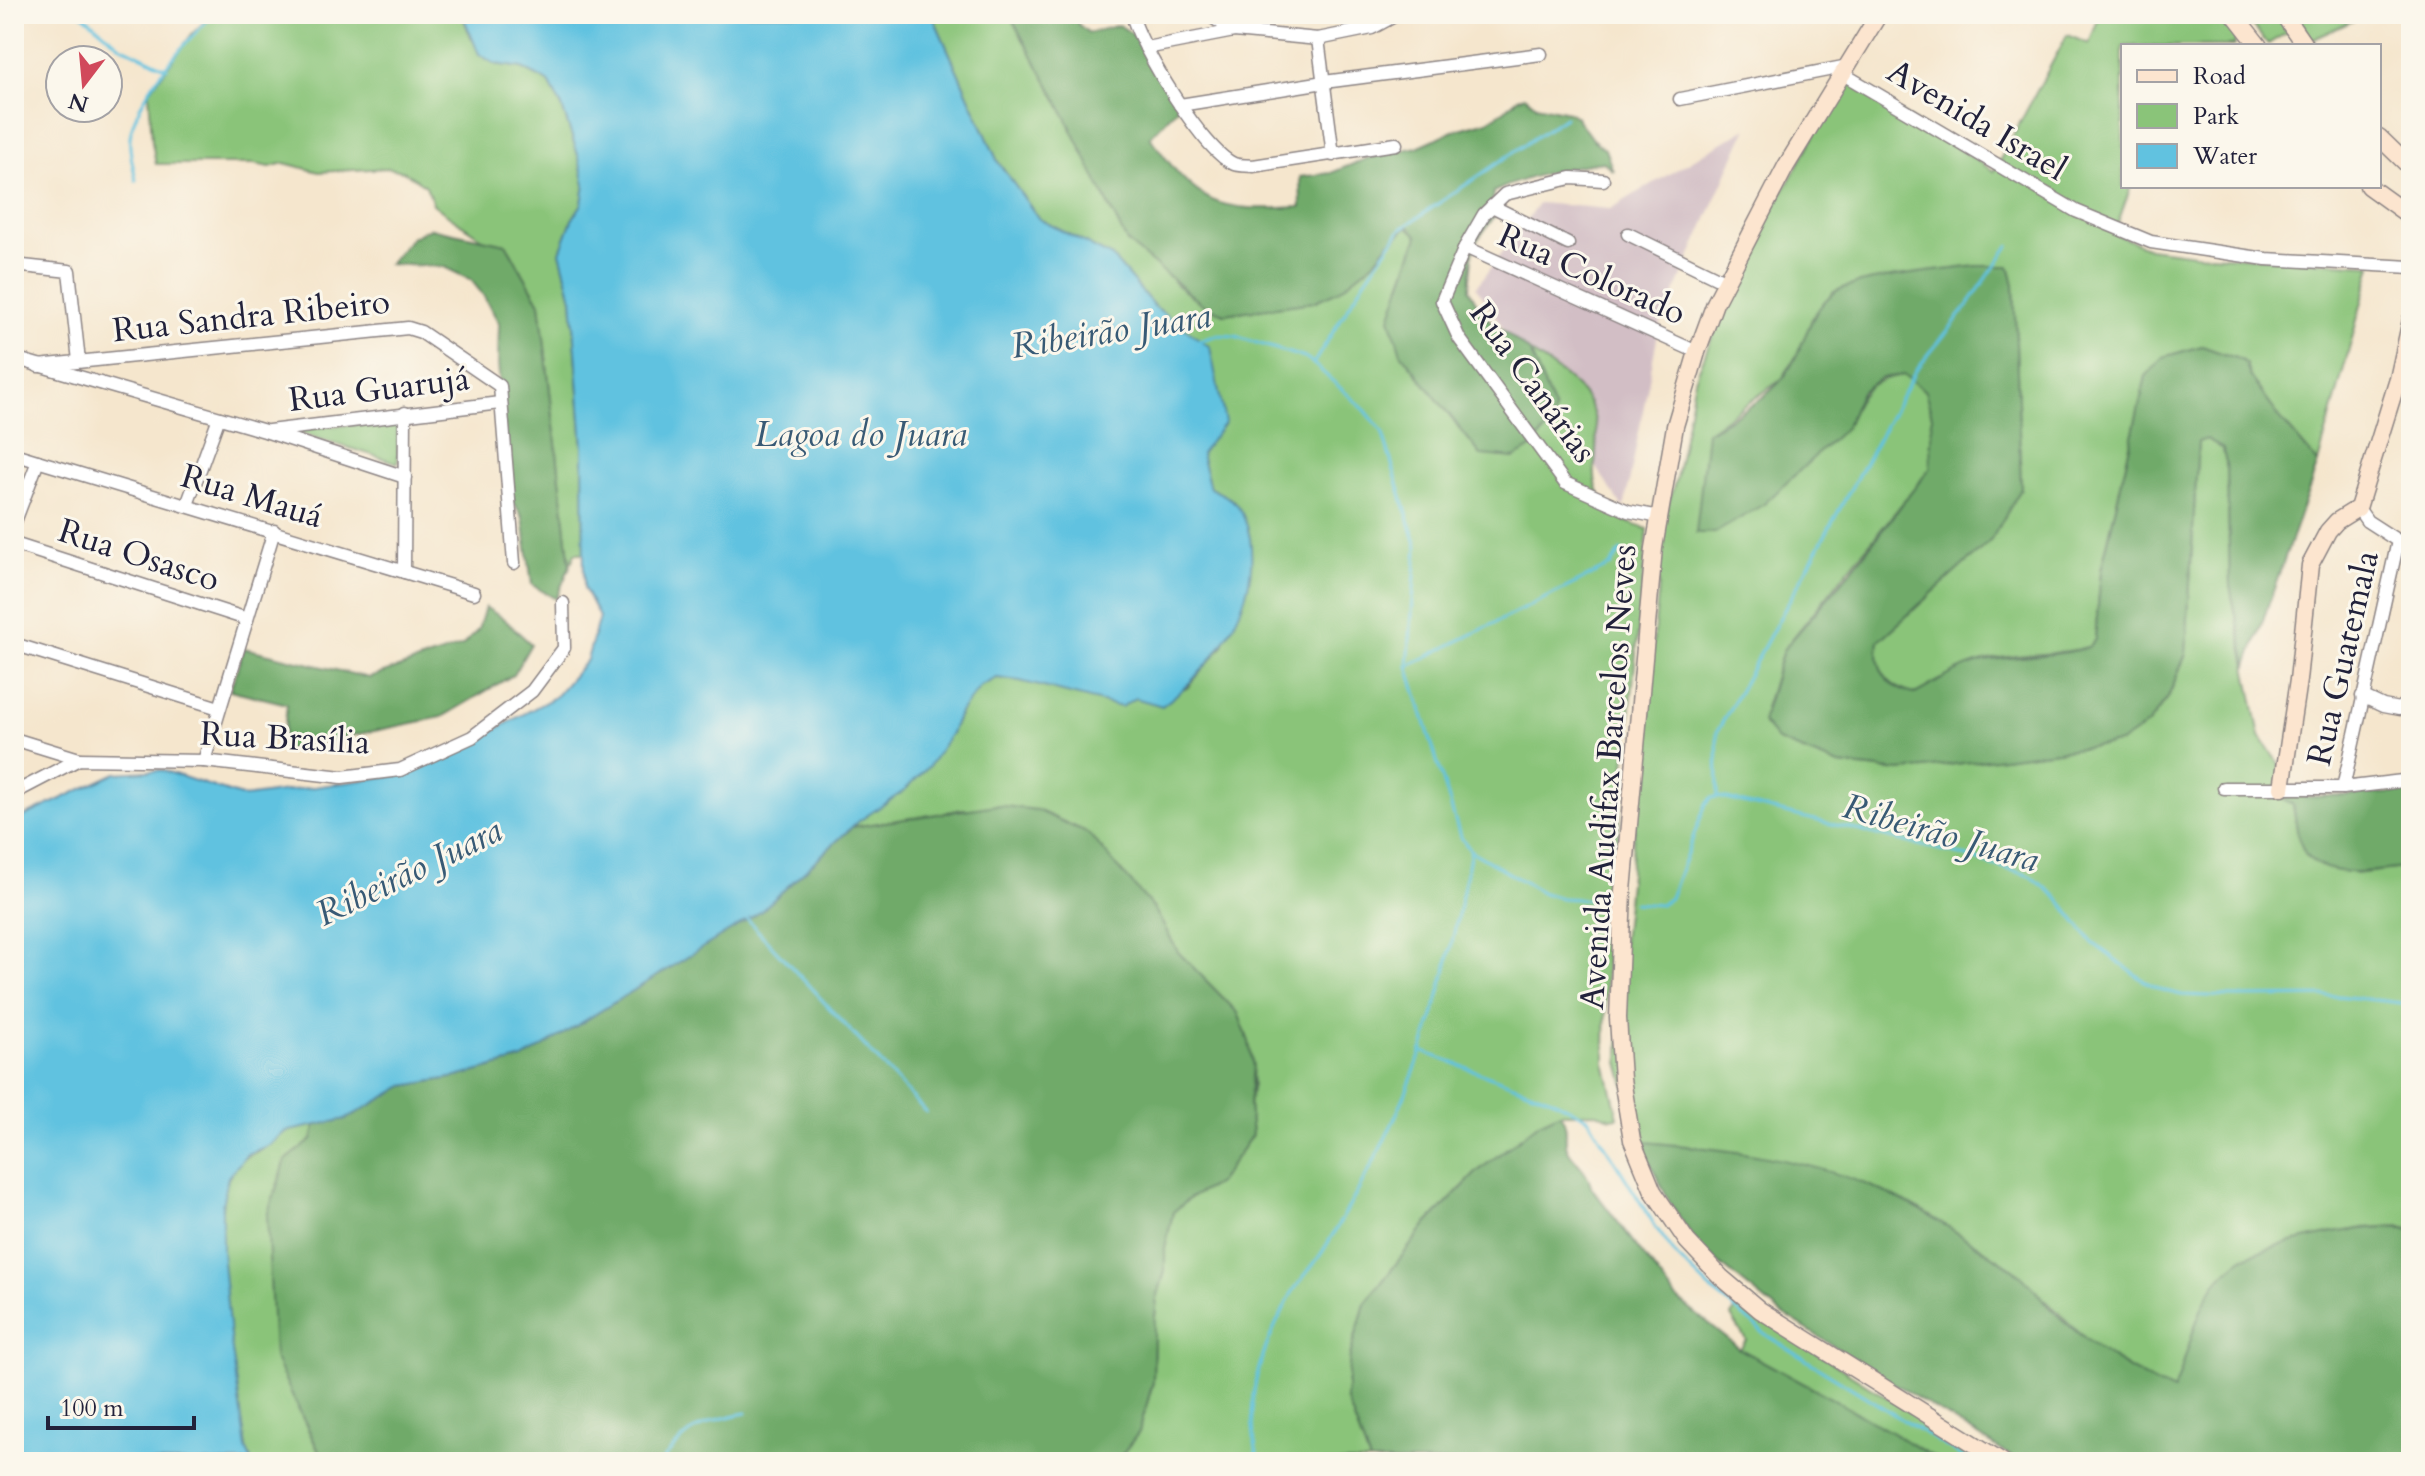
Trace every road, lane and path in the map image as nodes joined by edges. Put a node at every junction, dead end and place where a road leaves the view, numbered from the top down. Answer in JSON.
{"nodes":[{"id":1,"x":1132,"y":14,"type":"edge"},
{"id":2,"x":1207,"y":14,"type":"edge"},
{"id":3,"x":1398,"y":14,"type":"edge"},
{"id":4,"x":1879,"y":14,"type":"edge"},
{"id":5,"x":2283,"y":14,"type":"edge"},
{"id":6,"x":2238,"y":16,"type":"edge"},
{"id":7,"x":1234,"y":31,"type":"junction"},
{"id":8,"x":1318,"y":39,"type":"junction"},
{"id":9,"x":2258,"y":44,"type":"edge"},
{"id":10,"x":2304,"y":44,"type":"edge"},
{"id":11,"x":1146,"y":48,"type":"junction"},
{"id":12,"x":1541,"y":54,"type":"dead end"},
{"id":13,"x":1846,"y":70,"type":"junction"},
{"id":14,"x":1324,"y":82,"type":"junction"},
{"id":15,"x":1680,"y":99,"type":"dead end"},
{"id":16,"x":1180,"y":105,"type":"junction"},
{"id":17,"x":2381,"y":139,"type":"edge"},
{"id":18,"x":1396,"y":144,"type":"dead end"},
{"id":19,"x":1333,"y":155,"type":"junction"},
{"id":20,"x":2411,"y":168,"type":"edge"},
{"id":21,"x":1603,"y":180,"type":"dead end"},
{"id":22,"x":2371,"y":188,"type":"edge"},
{"id":23,"x":1492,"y":206,"type":"junction"},
{"id":24,"x":2411,"y":217,"type":"edge"},
{"id":25,"x":1628,"y":234,"type":"dead end"},
{"id":26,"x":1568,"y":244,"type":"dead end"},
{"id":27,"x":1465,"y":247,"type":"junction"},
{"id":28,"x":14,"y":265,"type":"edge"},
{"id":29,"x":2411,"y":267,"type":"edge"},
{"id":30,"x":1726,"y":282,"type":"junction"},
{"id":31,"x":2411,"y":320,"type":"edge"},
{"id":32,"x":1697,"y":352,"type":"junction"},
{"id":33,"x":14,"y":358,"type":"edge"},
{"id":34,"x":79,"y":361,"type":"junction"},
{"id":35,"x":38,"y":366,"type":"junction"},
{"id":36,"x":2404,"y":379,"type":"edge"},
{"id":37,"x":500,"y":403,"type":"junction"},
{"id":38,"x":405,"y":413,"type":"junction"},
{"id":39,"x":218,"y":420,"type":"junction"},
{"id":40,"x":265,"y":431,"type":"junction"},
{"id":41,"x":14,"y":454,"type":"edge"},
{"id":42,"x":38,"y":461,"type":"junction"},
{"id":43,"x":405,"y":477,"type":"junction"},
{"id":44,"x":187,"y":505,"type":"junction"},
{"id":45,"x":2358,"y":508,"type":"junction"},
{"id":46,"x":1660,"y":517,"type":"junction"},
{"id":47,"x":14,"y":524,"type":"edge"},
{"id":48,"x":274,"y":531,"type":"junction"},
{"id":49,"x":2405,"y":539,"type":"edge"},
{"id":50,"x":14,"y":544,"type":"edge"},
{"id":51,"x":514,"y":563,"type":"dead end"},
{"id":52,"x":404,"y":572,"type":"junction"},
{"id":53,"x":474,"y":593,"type":"dead end"},
{"id":54,"x":563,"y":603,"type":"dead end"},
{"id":55,"x":247,"y":619,"type":"junction"},
{"id":56,"x":14,"y":644,"type":"edge"},
{"id":57,"x":2362,"y":696,"type":"junction"},
{"id":58,"x":2411,"y":698,"type":"edge"},
{"id":59,"x":219,"y":708,"type":"junction"},
{"id":60,"x":14,"y":739,"type":"edge"},
{"id":61,"x":79,"y":759,"type":"junction"},
{"id":62,"x":204,"y":761,"type":"junction"},
{"id":63,"x":2411,"y":780,"type":"edge"},
{"id":64,"x":2224,"y":788,"type":"dead end"},
{"id":65,"x":2282,"y":788,"type":"junction"},
{"id":66,"x":2343,"y":788,"type":"junction"},
{"id":67,"x":15,"y":791,"type":"edge"},
{"id":68,"x":2003,"y":1462,"type":"edge"}],
"edges":[{"from":1,"to":11,"type":"street"},
{"from":2,"to":7,"type":"street"},
{"from":3,"to":8,"type":"street"},
{"from":4,"to":13,"type":"main road","name":"Avenida Audifax Barcelos Neves"},
{"from":5,"to":10,"type":"main road"},
{"from":6,"to":9,"type":"main road"},
{"from":7,"to":8,"type":"street"},
{"from":7,"to":11,"type":"street"},
{"from":8,"to":14,"type":"street"},
{"from":11,"to":16,"type":"street"},
{"from":12,"to":14,"type":"street"},
{"from":13,"to":15,"type":"street"},
{"from":13,"to":29,"type":"street","name":"Avenida Israel"},
{"from":13,"to":30,"type":"main road","name":"Avenida Audifax Barcelos Neves"},
{"from":14,"to":16,"type":"street"},
{"from":14,"to":19,"type":"street"},
{"from":16,"to":19,"type":"street"},
{"from":17,"to":20,"type":"main road"},
{"from":18,"to":19,"type":"street"},
{"from":21,"to":23,"type":"street","name":"Rua Canárias"},
{"from":22,"to":24,"type":"main road"},
{"from":23,"to":26,"type":"street"},
{"from":23,"to":27,"type":"street","name":"Rua Canárias"},
{"from":25,"to":30,"type":"street"},
{"from":27,"to":32,"type":"street","name":"Rua Colorado"},
{"from":27,"to":46,"type":"street","name":"Rua Canárias"},
{"from":28,"to":34,"type":"street"},
{"from":30,"to":32,"type":"main road","name":"Avenida Audifax Barcelos Neves"},
{"from":31,"to":36,"type":"main road"},
{"from":32,"to":46,"type":"main road","name":"Avenida Audifax Barcelos Neves"},
{"from":33,"to":35,"type":"street"},
{"from":34,"to":35,"type":"street","name":"Rua Sandra Ribeiro"},
{"from":34,"to":37,"type":"street","name":"Rua Sandra Ribeiro"},
{"from":35,"to":39,"type":"street"},
{"from":36,"to":45,"type":"main road"},
{"from":37,"to":38,"type":"street","name":"Rua Guarujá"},
{"from":37,"to":51,"type":"street"},
{"from":38,"to":40,"type":"street","name":"Rua Guarujá"},
{"from":38,"to":43,"type":"street"},
{"from":39,"to":40,"type":"street"},
{"from":39,"to":44,"type":"street"},
{"from":40,"to":43,"type":"street"},
{"from":41,"to":42,"type":"street","name":"Rua Mauá"},
{"from":42,"to":44,"type":"street","name":"Rua Mauá"},
{"from":42,"to":47,"type":"street"},
{"from":43,"to":52,"type":"street"},
{"from":44,"to":48,"type":"street","name":"Rua Mauá"},
{"from":45,"to":49,"type":"street"},
{"from":45,"to":65,"type":"main road"},
{"from":46,"to":68,"type":"main road","name":"Avenida Audifax Barcelos Neves"},
{"from":48,"to":52,"type":"street","name":"Rua Mauá"},
{"from":48,"to":55,"type":"street"},
{"from":49,"to":57,"type":"street","name":"Rua Guatemala"},
{"from":50,"to":55,"type":"street","name":"Rua Osasco"},
{"from":52,"to":53,"type":"street","name":"Rua Mauá"},
{"from":54,"to":62,"type":"street","name":"Rua Brasília"},
{"from":55,"to":59,"type":"street"},
{"from":56,"to":59,"type":"street"},
{"from":57,"to":58,"type":"street"},
{"from":57,"to":66,"type":"street","name":"Rua Guatemala"},
{"from":59,"to":62,"type":"street"},
{"from":60,"to":61,"type":"street"},
{"from":61,"to":62,"type":"street","name":"Rua Brasília"},
{"from":61,"to":67,"type":"street","name":"Rua Brasília"},
{"from":63,"to":66,"type":"street"},
{"from":64,"to":65,"type":"street"},
{"from":65,"to":66,"type":"street"}]}
